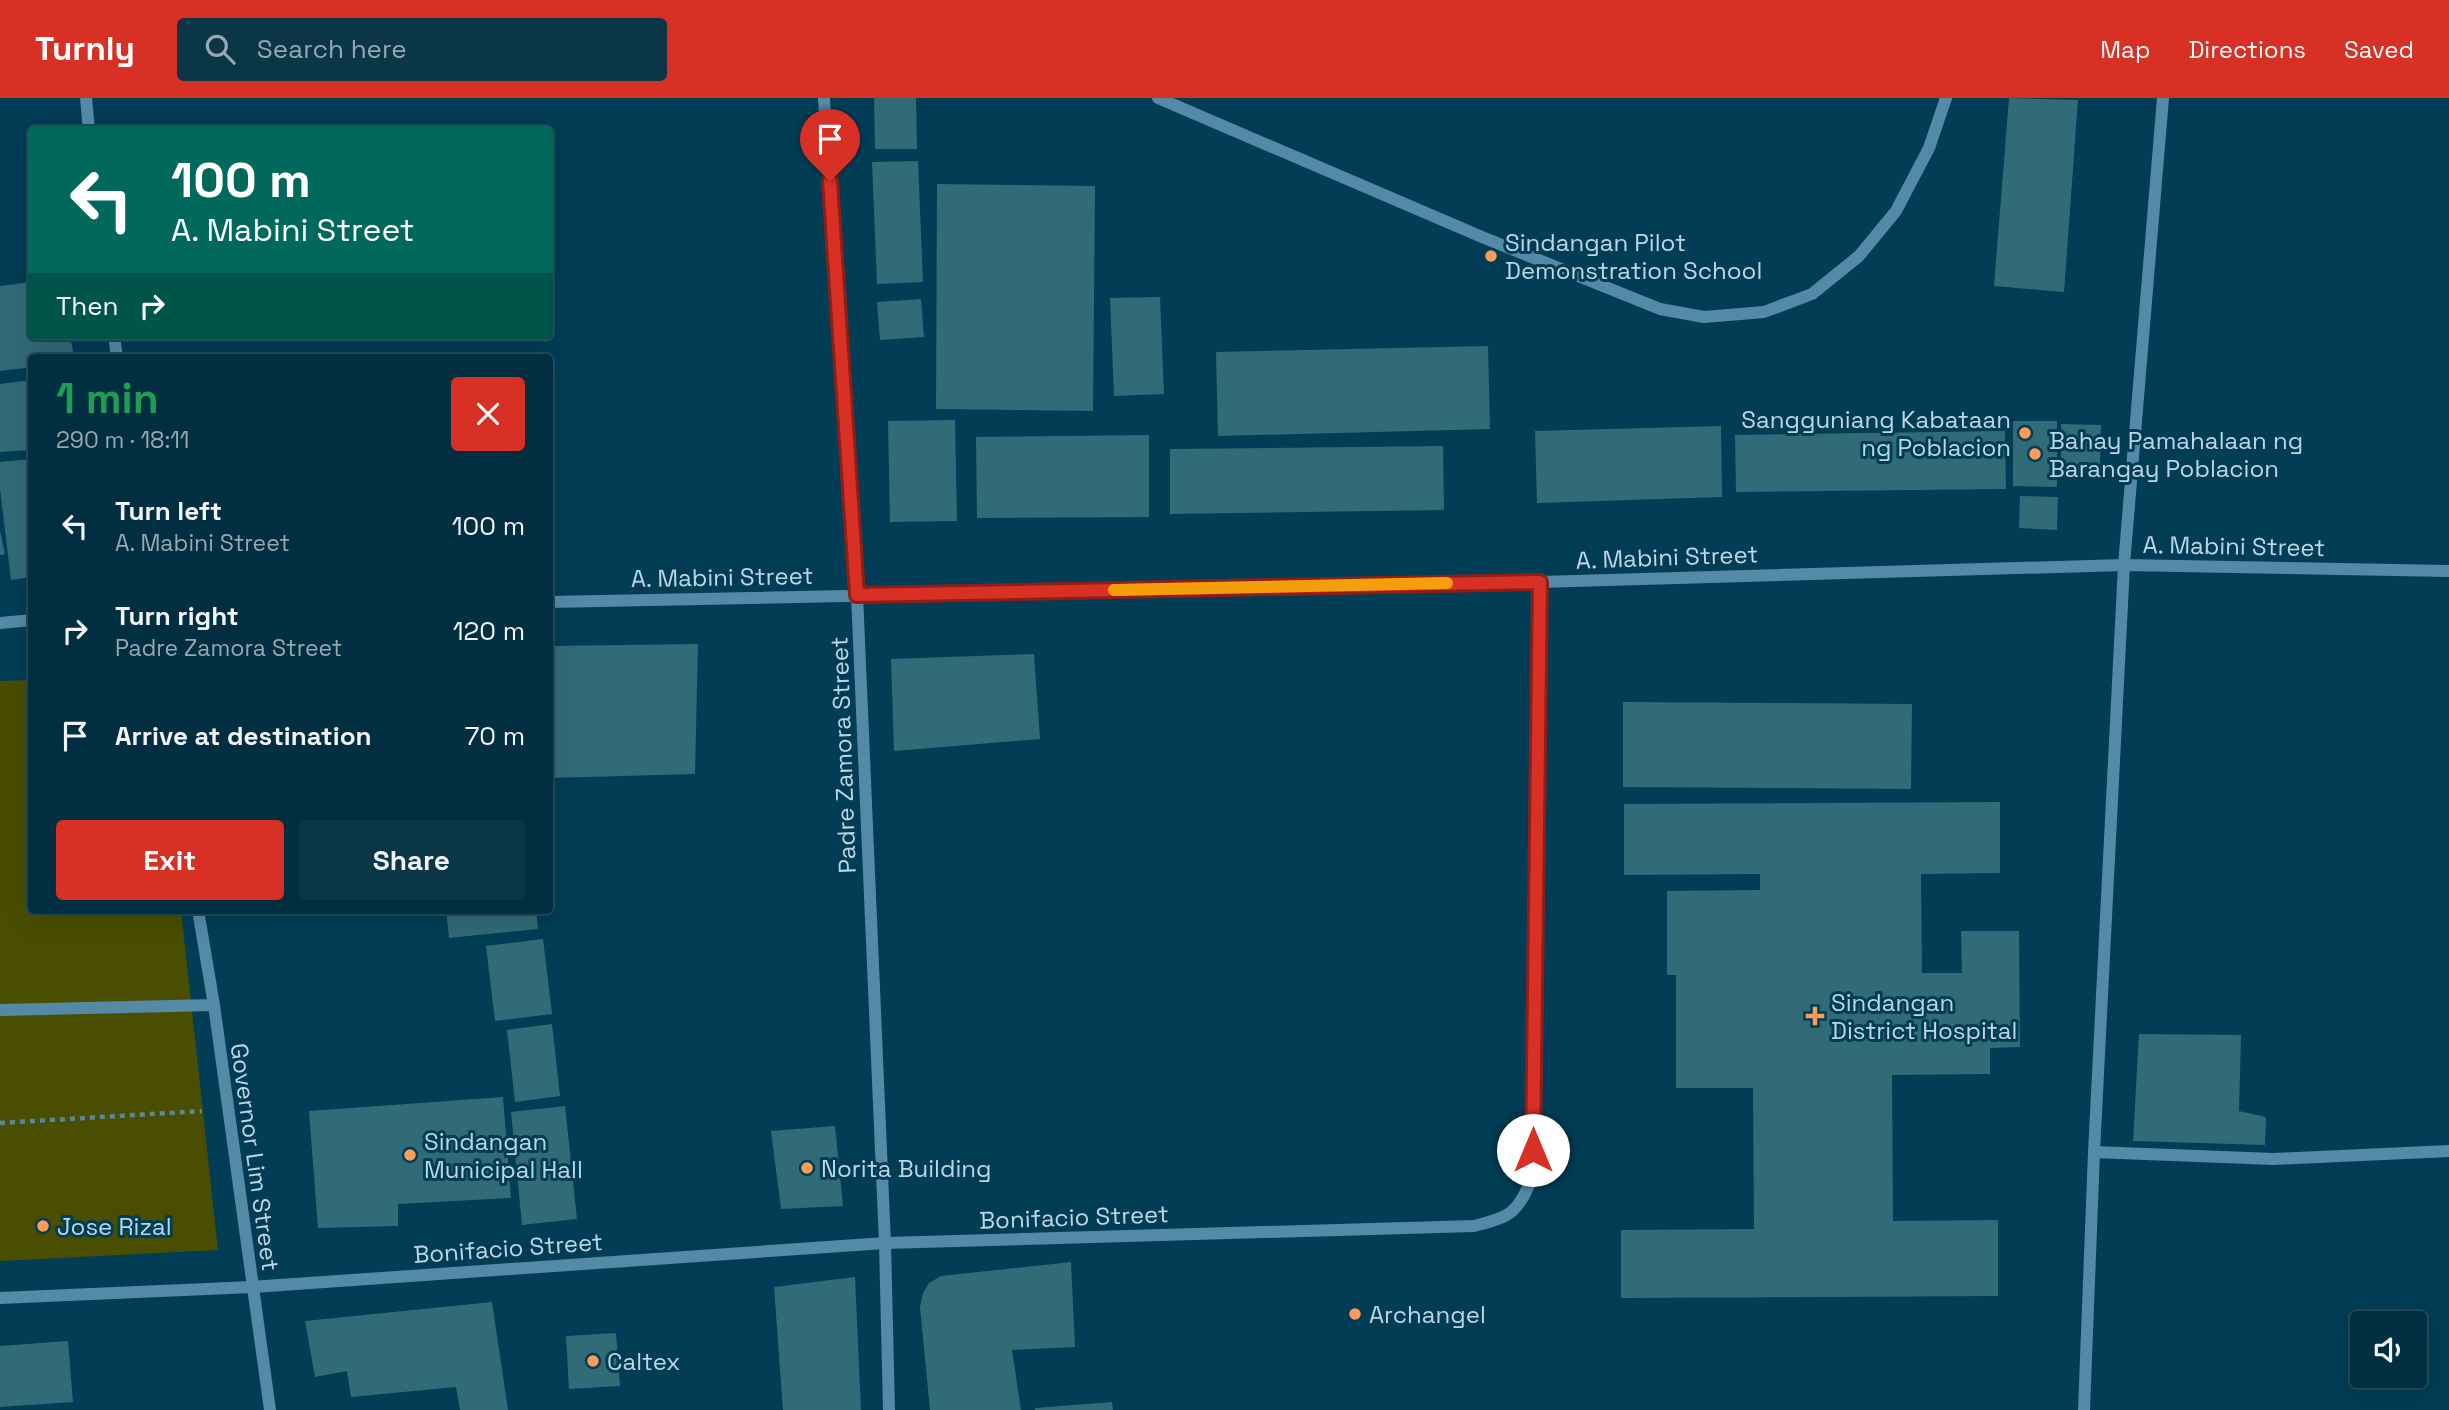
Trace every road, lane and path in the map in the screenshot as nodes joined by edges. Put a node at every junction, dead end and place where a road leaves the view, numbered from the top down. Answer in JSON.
{"nodes":[{"id":1,"x":86,"y":98,"type":"edge"},
{"id":2,"x":824,"y":98,"type":"edge"},
{"id":3,"x":1158,"y":98,"type":"edge"},
{"id":4,"x":1946,"y":98,"type":"edge"},
{"id":5,"x":2162,"y":98,"type":"edge"},
{"id":6,"x":89,"y":126,"type":"edge"},
{"id":7,"x":2124,"y":565,"type":"junction"},
{"id":8,"x":2449,"y":570,"type":"edge"},
{"id":9,"x":1540,"y":582,"type":"junction"},
{"id":10,"x":857,"y":595,"type":"junction"},
{"id":11,"x":553,"y":601,"type":"edge"},
{"id":12,"x":28,"y":621,"type":"edge"},
{"id":13,"x":0,"y":623,"type":"edge"},
{"id":14,"x":199,"y":914,"type":"edge"},
{"id":15,"x":214,"y":1005,"type":"junction"},
{"id":16,"x":0,"y":1010,"type":"edge"},
{"id":17,"x":228,"y":1109,"type":"junction"},
{"id":18,"x":0,"y":1124,"type":"edge"},
{"id":19,"x":2449,"y":1151,"type":"edge"},
{"id":20,"x":2094,"y":1152,"type":"junction"},
{"id":21,"x":885,"y":1243,"type":"junction"},
{"id":22,"x":252,"y":1287,"type":"junction"},
{"id":23,"x":0,"y":1298,"type":"edge"},
{"id":24,"x":270,"y":1410,"type":"edge"},
{"id":25,"x":889,"y":1410,"type":"edge"},
{"id":26,"x":2084,"y":1410,"type":"edge"}],
"edges":[{"from":1,"to":6,"type":"street"},
{"from":2,"to":10,"type":"street","name":"Padre Zamora Street"},
{"from":3,"to":4,"type":"street"},
{"from":5,"to":7,"type":"street"},
{"from":7,"to":8,"type":"street","name":"A. Mabini Street"},
{"from":7,"to":9,"type":"street","name":"A. Mabini Street"},
{"from":7,"to":20,"type":"street"},
{"from":9,"to":10,"type":"street","name":"A. Mabini Street"},
{"from":9,"to":21,"type":"street","name":"Bonifacio Street"},
{"from":10,"to":11,"type":"street","name":"A. Mabini Street"},
{"from":10,"to":21,"type":"street","name":"Padre Zamora Street"},
{"from":12,"to":13,"type":"street"},
{"from":14,"to":15,"type":"street","name":"Governor Lim Street"},
{"from":15,"to":16,"type":"street"},
{"from":15,"to":17,"type":"street","name":"Governor Lim Street"},
{"from":17,"to":18,"type":"path"},
{"from":17,"to":22,"type":"street","name":"Governor Lim Street"},
{"from":19,"to":20,"type":"street"},
{"from":20,"to":26,"type":"street"},
{"from":21,"to":22,"type":"street","name":"Bonifacio Street"},
{"from":21,"to":25,"type":"street","name":"Padre Zamora Street"},
{"from":22,"to":23,"type":"street","name":"Bonifacio Street"},
{"from":22,"to":24,"type":"street","name":"Governor Lim Street"}]}
